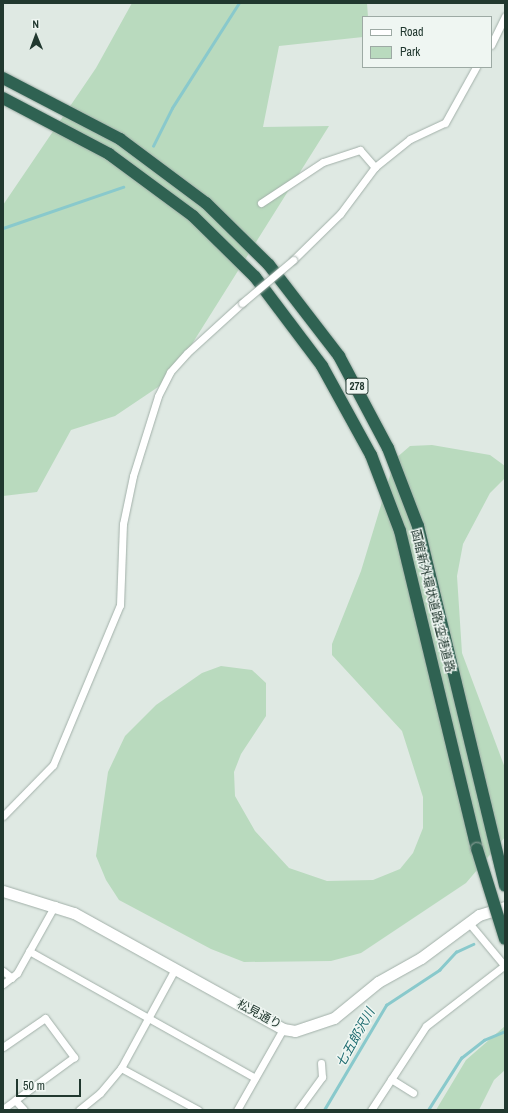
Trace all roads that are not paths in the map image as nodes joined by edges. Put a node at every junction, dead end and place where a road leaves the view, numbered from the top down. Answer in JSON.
{"nodes":[{"id":1,"x":505,"y":16,"type":"edge"},
{"id":2,"x":492,"y":43,"type":"edge"},
{"id":3,"x":475,"y":68,"type":"edge"},
{"id":4,"x":3,"y":78,"type":"edge"},
{"id":5,"x":3,"y":98,"type":"edge"},
{"id":6,"x":375,"y":167,"type":"junction"},
{"id":7,"x":261,"y":203,"type":"dead end"},
{"id":8,"x":3,"y":816,"type":"edge"},
{"id":9,"x":505,"y":886,"type":"edge"},
{"id":10,"x":3,"y":891,"type":"edge"},
{"id":11,"x":55,"y":904,"type":"junction"},
{"id":12,"x":505,"y":907,"type":"edge"},
{"id":13,"x":469,"y":923,"type":"junction"},
{"id":14,"x":505,"y":939,"type":"edge"},
{"id":15,"x":29,"y":951,"type":"junction"},
{"id":16,"x":505,"y":965,"type":"edge"},
{"id":17,"x":175,"y":969,"type":"junction"},
{"id":18,"x":3,"y":972,"type":"edge"},
{"id":19,"x":12,"y":978,"type":"junction"},
{"id":20,"x":3,"y":984,"type":"edge"},
{"id":21,"x":149,"y":1018,"type":"junction"},
{"id":22,"x":283,"y":1029,"type":"junction"},
{"id":23,"x":3,"y":1047,"type":"edge"},
{"id":24,"x":321,"y":1063,"type":"dead end"},
{"id":25,"x":121,"y":1068,"type":"junction"},
{"id":26,"x":255,"y":1078,"type":"junction"},
{"id":27,"x":392,"y":1079,"type":"junction"},
{"id":28,"x":413,"y":1093,"type":"dead end"},
{"id":29,"x":15,"y":1100,"type":"junction"},
{"id":30,"x":3,"y":1109,"type":"edge"},
{"id":31,"x":24,"y":1110,"type":"edge"},
{"id":32,"x":79,"y":1110,"type":"edge"},
{"id":33,"x":198,"y":1110,"type":"edge"},
{"id":34,"x":237,"y":1110,"type":"edge"},
{"id":35,"x":298,"y":1110,"type":"edge"},
{"id":36,"x":371,"y":1110,"type":"edge"}],
"edges":[{"from":1,"to":2,"type":"street"},
{"from":3,"to":6,"type":"street"},
{"from":4,"to":9,"type":"highway","name":"函館新外環状道路;空港道路","number":"278"},
{"from":5,"to":14,"type":"highway","name":"函館新外環状道路;空港道路","number":"278","bridge":true},
{"from":6,"to":7,"type":"street"},
{"from":6,"to":8,"type":"street","bridge":true},
{"from":10,"to":11,"type":"street","name":"松見通り"},
{"from":11,"to":15,"type":"street"},
{"from":11,"to":17,"type":"street","name":"松見通り"},
{"from":12,"to":13,"type":"street","name":"松見通り"},
{"from":13,"to":16,"type":"street"},
{"from":13,"to":22,"type":"street","name":"松見通り"},
{"from":15,"to":19,"type":"street"},
{"from":15,"to":21,"type":"street"},
{"from":16,"to":27,"type":"street"},
{"from":17,"to":21,"type":"street"},
{"from":17,"to":22,"type":"street","name":"松見通り"},
{"from":18,"to":19,"type":"street"},
{"from":19,"to":20,"type":"street"},
{"from":21,"to":25,"type":"street"},
{"from":21,"to":26,"type":"street"},
{"from":22,"to":26,"type":"street"},
{"from":23,"to":29,"type":"street"},
{"from":24,"to":35,"type":"street"},
{"from":25,"to":32,"type":"street"},
{"from":25,"to":33,"type":"street"},
{"from":26,"to":34,"type":"street"},
{"from":27,"to":28,"type":"street"},
{"from":27,"to":36,"type":"street"},
{"from":29,"to":30,"type":"street"},
{"from":29,"to":31,"type":"street"}]}
